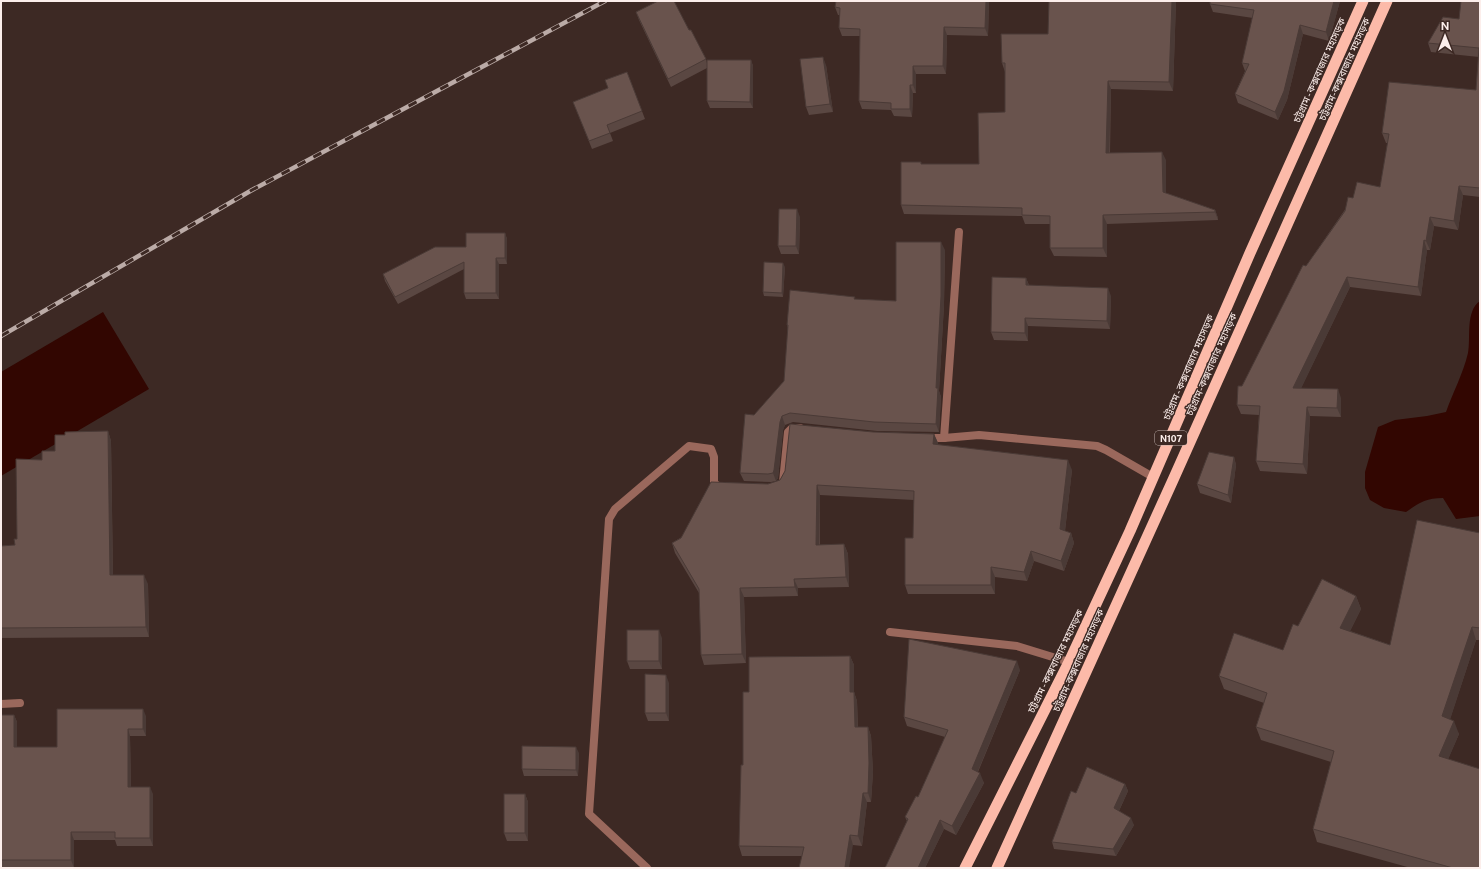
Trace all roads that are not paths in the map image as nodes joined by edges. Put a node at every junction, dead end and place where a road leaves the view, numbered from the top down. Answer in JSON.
{"nodes":[{"id":1,"x":1363,"y":1,"type":"edge"},
{"id":2,"x":1387,"y":1,"type":"edge"},
{"id":3,"x":958,"y":232,"type":"dead end"},
{"id":4,"x":810,"y":429,"type":"edge"},
{"id":5,"x":914,"y":437,"type":"edge"},
{"id":6,"x":944,"y":438,"type":"junction"},
{"id":7,"x":1154,"y":477,"type":"junction"},
{"id":8,"x":733,"y":486,"type":"edge"},
{"id":9,"x":776,"y":488,"type":"edge"},
{"id":10,"x":890,"y":632,"type":"dead end"},
{"id":11,"x":1069,"y":662,"type":"junction"},
{"id":12,"x":20,"y":703,"type":"dead end"},
{"id":13,"x":1,"y":704,"type":"edge"},
{"id":14,"x":646,"y":868,"type":"edge"},
{"id":15,"x":965,"y":868,"type":"edge"},
{"id":16,"x":996,"y":868,"type":"edge"}],
"edges":[{"from":1,"to":7,"type":"highway","name":"চট্টগ্রাম - কক্সবাজার মহাসড়ক","number":"N107"},
{"from":2,"to":16,"type":"highway","name":"চট্টগ্রাম-কক্সবাজার মহাসড়ক","number":"N107"},
{"from":3,"to":6,"type":"street"},
{"from":4,"to":9,"type":"street"},
{"from":5,"to":6,"type":"street"},
{"from":6,"to":7,"type":"street"},
{"from":7,"to":11,"type":"highway","name":"চট্টগ্রাম - কক্সবাজার মহাসড়ক","number":"N107"},
{"from":8,"to":14,"type":"street"},
{"from":10,"to":11,"type":"street"},
{"from":11,"to":15,"type":"highway","name":"চট্টগ্রাম - কক্সবাজার মহাসড়ক","number":"N107"},
{"from":12,"to":13,"type":"street"}]}
